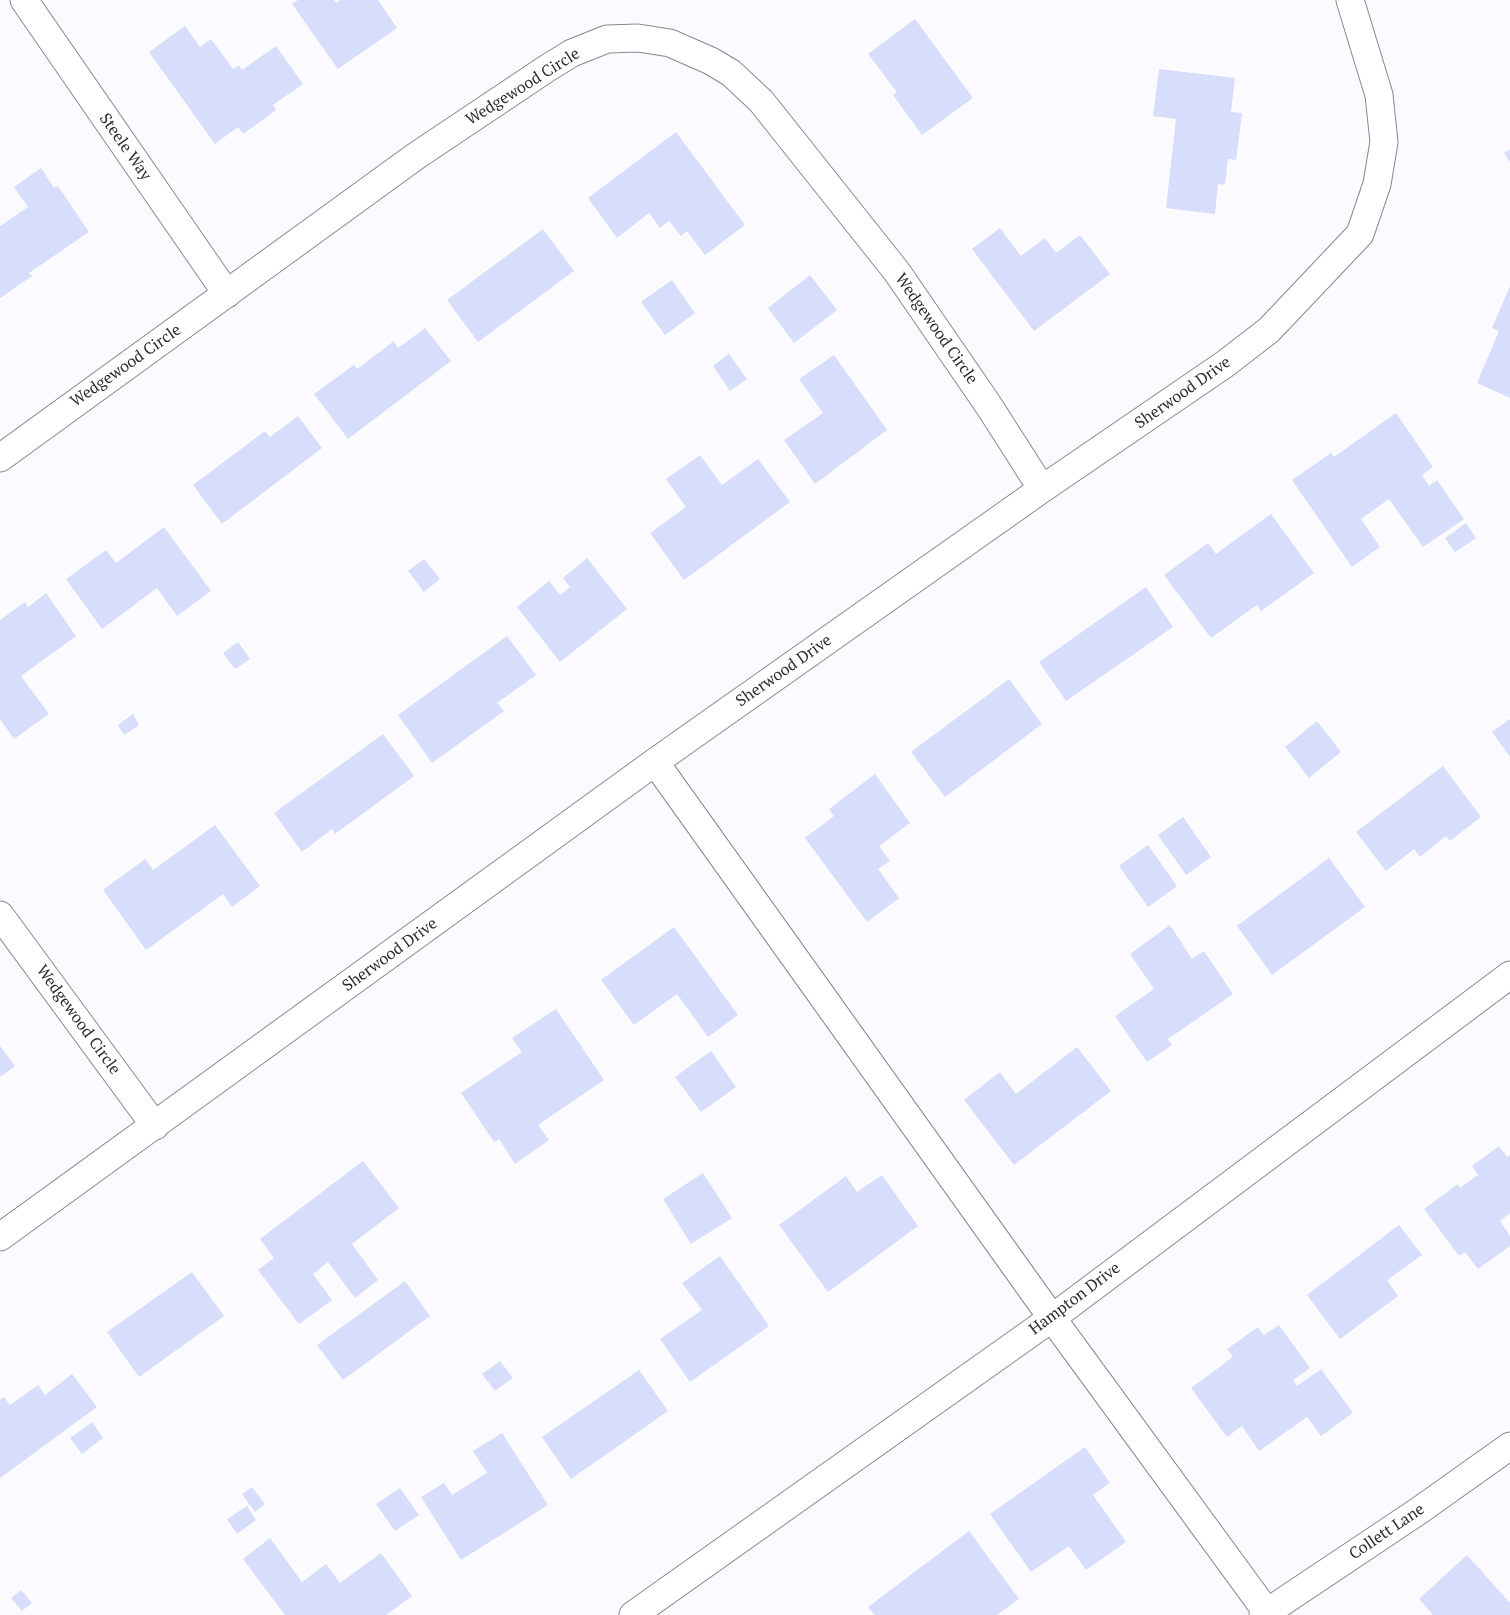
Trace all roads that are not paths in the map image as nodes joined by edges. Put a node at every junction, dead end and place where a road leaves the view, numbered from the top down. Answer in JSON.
{"nodes":[{"id":1,"x":24,"y":0,"type":"edge"},
{"id":2,"x":1350,"y":0,"type":"edge"},
{"id":3,"x":227,"y":294,"type":"junction"},
{"id":4,"x":0,"y":458,"type":"edge"},
{"id":5,"x":1042,"y":489,"type":"junction"},
{"id":6,"x":655,"y":762,"type":"junction"},
{"id":7,"x":0,"y":915,"type":"edge"},
{"id":8,"x":1510,"y":975,"type":"edge"},
{"id":9,"x":156,"y":1126,"type":"junction"},
{"id":10,"x":0,"y":1237,"type":"edge"},
{"id":11,"x":1052,"y":1318,"type":"junction"},
{"id":12,"x":1510,"y":1446,"type":"edge"},
{"id":13,"x":1266,"y":1614,"type":"edge"},
{"id":14,"x":633,"y":1615,"type":"edge"}],
"edges":[{"from":1,"to":3,"type":"street","name":"Steele Way"},
{"from":2,"to":5,"type":"street","name":"Sherwood Drive"},
{"from":3,"to":4,"type":"street","name":"Wedgewood Circle"},
{"from":3,"to":5,"type":"street","name":"Wedgewood Circle"},
{"from":5,"to":6,"type":"street","name":"Sherwood Drive"},
{"from":6,"to":9,"type":"street","name":"Sherwood Drive"},
{"from":6,"to":11,"type":"street"},
{"from":7,"to":9,"type":"street","name":"Wedgewood Circle"},
{"from":8,"to":11,"type":"street","name":"Hampton Drive"},
{"from":9,"to":10,"type":"street","name":"Sherwood Drive"},
{"from":11,"to":13,"type":"street"},
{"from":11,"to":14,"type":"street","name":"Hampton Drive"},
{"from":12,"to":13,"type":"street","name":"Collett Lane"}]}
